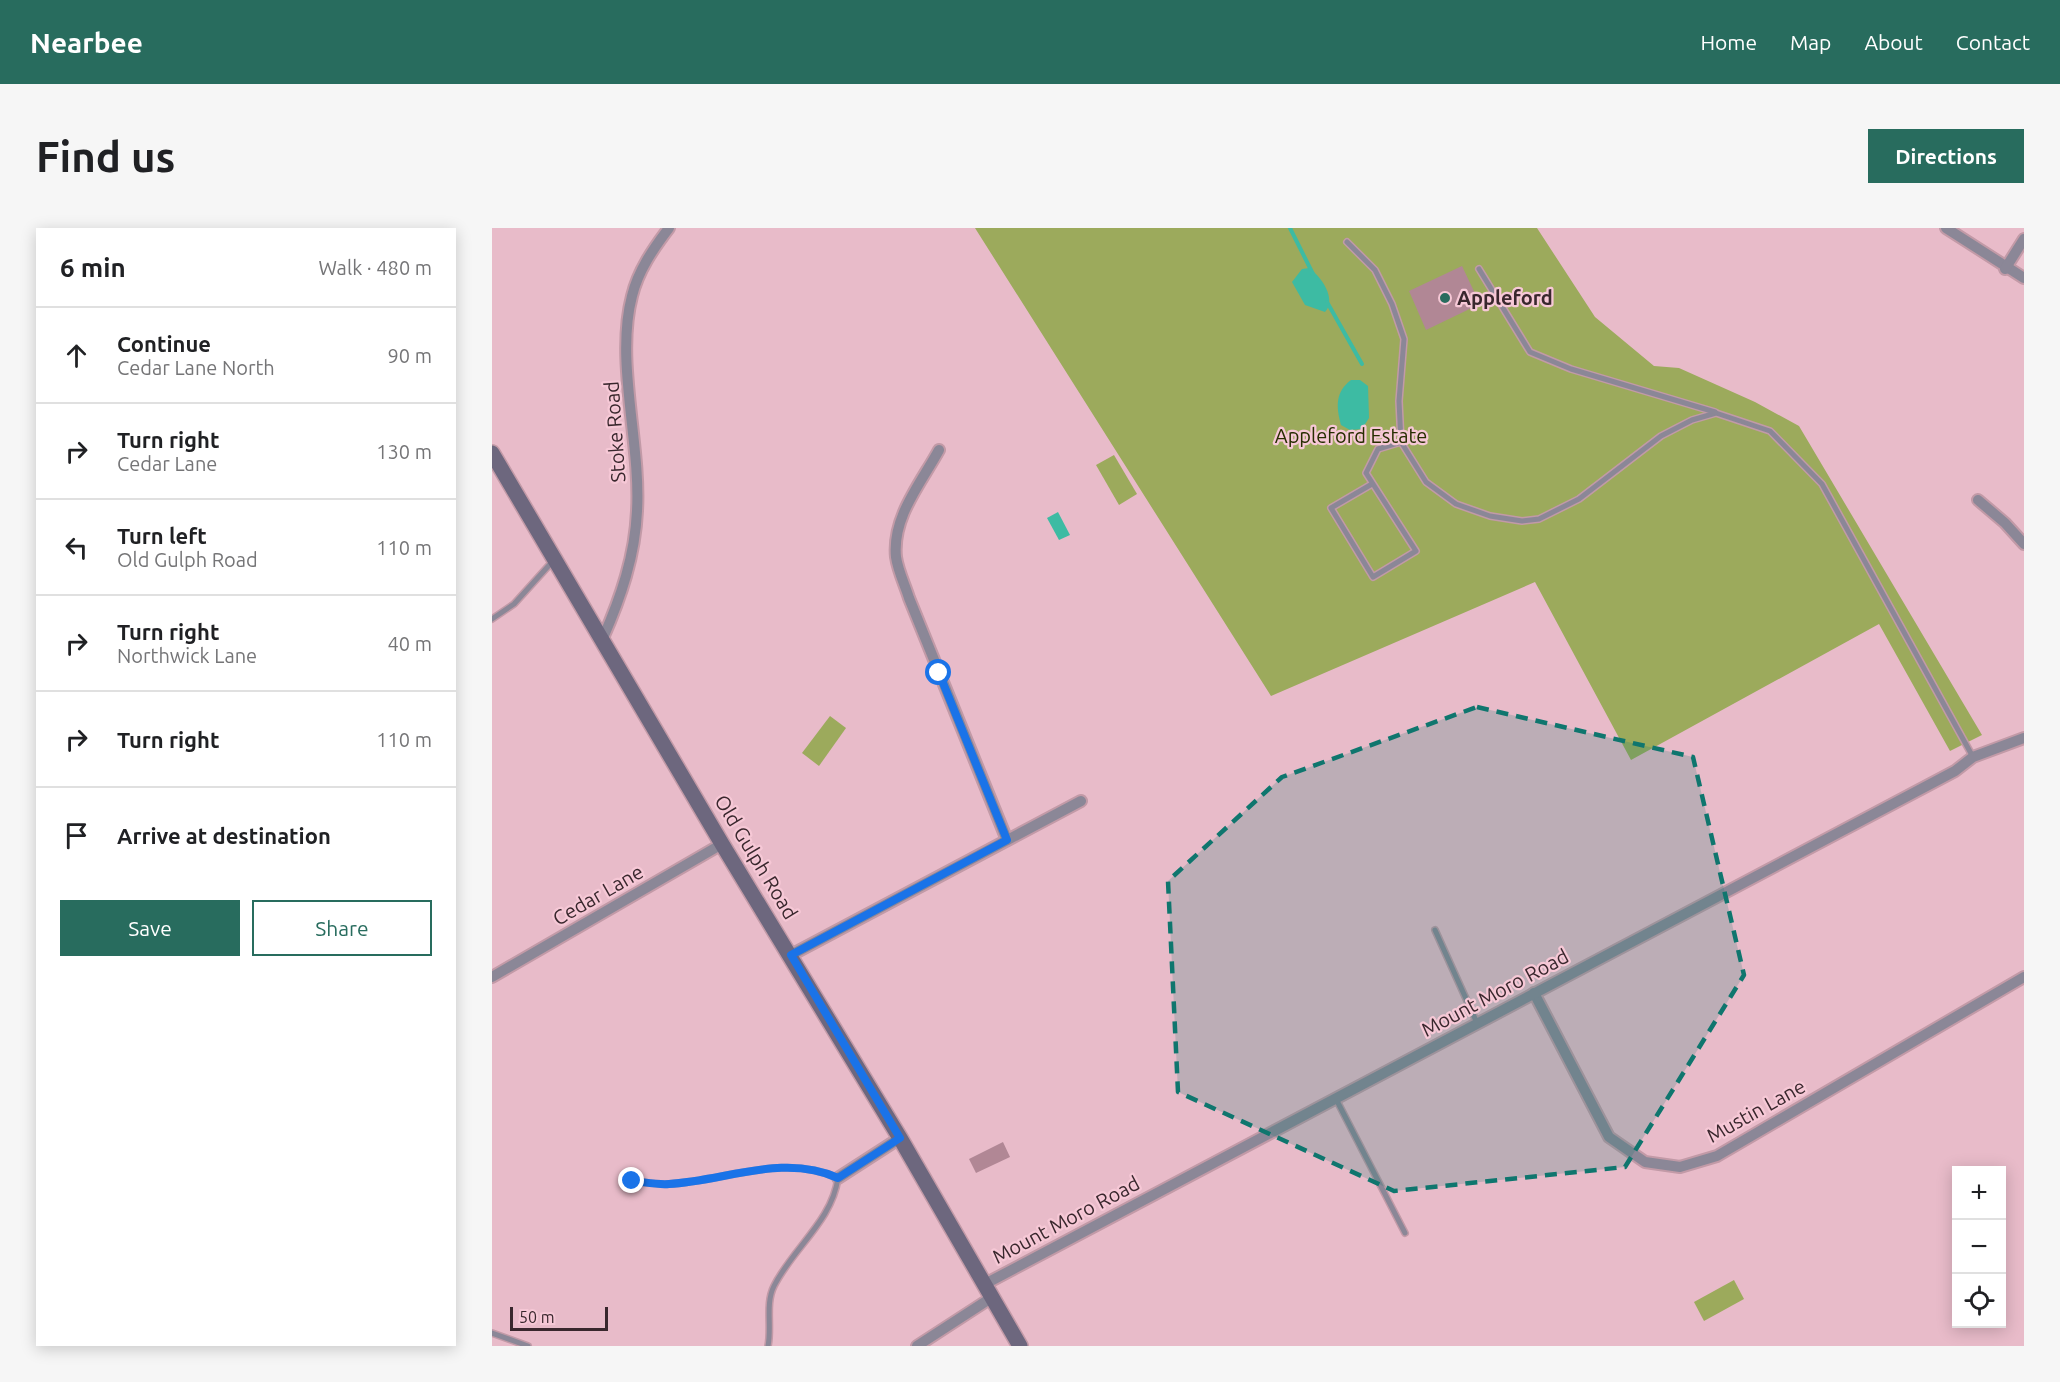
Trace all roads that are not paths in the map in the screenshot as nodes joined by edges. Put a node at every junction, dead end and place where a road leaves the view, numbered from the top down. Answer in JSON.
{"nodes":[{"id":1,"x":669,"y":228,"type":"edge"},
{"id":2,"x":1946,"y":228,"type":"edge"},
{"id":3,"x":2024,"y":239,"type":"edge"},
{"id":4,"x":1347,"y":242,"type":"dead end"},
{"id":5,"x":1479,"y":269,"type":"dead end"},
{"id":6,"x":2006,"y":269,"type":"junction"},
{"id":7,"x":2024,"y":278,"type":"edge"},
{"id":8,"x":1716,"y":413,"type":"junction"},
{"id":9,"x":1401,"y":442,"type":"junction"},
{"id":10,"x":939,"y":450,"type":"dead end"},
{"id":11,"x":492,"y":453,"type":"edge"},
{"id":12,"x":1372,"y":484,"type":"junction"},
{"id":13,"x":1978,"y":500,"type":"dead end"},
{"id":14,"x":2024,"y":544,"type":"edge"},
{"id":15,"x":556,"y":558,"type":"junction"},
{"id":16,"x":492,"y":619,"type":"edge"},
{"id":17,"x":603,"y":638,"type":"junction"},
{"id":18,"x":2024,"y":738,"type":"edge"},
{"id":19,"x":1973,"y":757,"type":"junction"},
{"id":20,"x":1081,"y":801,"type":"dead end"},
{"id":21,"x":1007,"y":840,"type":"junction"},
{"id":22,"x":722,"y":844,"type":"junction"},
{"id":23,"x":1435,"y":930,"type":"dead end"},
{"id":24,"x":791,"y":955,"type":"junction"},
{"id":25,"x":492,"y":977,"type":"edge"},
{"id":26,"x":2024,"y":977,"type":"edge"},
{"id":27,"x":1534,"y":993,"type":"junction"},
{"id":28,"x":1478,"y":1023,"type":"junction"},
{"id":29,"x":1335,"y":1098,"type":"junction"},
{"id":30,"x":900,"y":1138,"type":"junction"},
{"id":31,"x":838,"y":1178,"type":"junction"},
{"id":32,"x":632,"y":1181,"type":"dead end"},
{"id":33,"x":1405,"y":1233,"type":"dead end"},
{"id":34,"x":985,"y":1284,"type":"junction"},
{"id":35,"x":992,"y":1298,"type":"junction"},
{"id":36,"x":492,"y":1332,"type":"edge"},
{"id":37,"x":528,"y":1346,"type":"edge"},
{"id":38,"x":768,"y":1346,"type":"edge"},
{"id":39,"x":917,"y":1346,"type":"edge"},
{"id":40,"x":1020,"y":1346,"type":"edge"}],
"edges":[{"from":1,"to":17,"type":"street","name":"Stoke Road"},
{"from":2,"to":6,"type":"street"},
{"from":3,"to":6,"type":"street"},
{"from":4,"to":9,"type":"lane"},
{"from":5,"to":8,"type":"lane"},
{"from":6,"to":7,"type":"street"},
{"from":8,"to":9,"type":"lane"},
{"from":8,"to":19,"type":"lane"},
{"from":9,"to":12,"type":"lane"},
{"from":10,"to":21,"type":"street"},
{"from":11,"to":15,"type":"street","name":"Old Gulph Road"},
{"from":12,"to":12,"type":"lane"},
{"from":13,"to":14,"type":"street"},
{"from":15,"to":16,"type":"lane"},
{"from":15,"to":17,"type":"street","name":"Old Gulph Road"},
{"from":17,"to":22,"type":"street","name":"Old Gulph Road"},
{"from":18,"to":19,"type":"street","name":"Mount Moro Road"},
{"from":19,"to":27,"type":"street","name":"Mount Moro Road"},
{"from":20,"to":21,"type":"street"},
{"from":21,"to":24,"type":"street"},
{"from":22,"to":24,"type":"street","name":"Old Gulph Road"},
{"from":22,"to":25,"type":"street","name":"Cedar Lane"},
{"from":23,"to":28,"type":"lane"},
{"from":24,"to":30,"type":"street","name":"Old Gulph Road"},
{"from":26,"to":27,"type":"street","name":"Mustin Lane"},
{"from":27,"to":28,"type":"street","name":"Mount Moro Road"},
{"from":28,"to":29,"type":"street","name":"Mount Moro Road"},
{"from":29,"to":33,"type":"lane"},
{"from":29,"to":34,"type":"street","name":"Mount Moro Road"},
{"from":30,"to":31,"type":"street"},
{"from":30,"to":34,"type":"street","name":"Old Gulph Road"},
{"from":31,"to":32,"type":"lane"},
{"from":31,"to":38,"type":"lane"},
{"from":34,"to":35,"type":"street","name":"Old Gulph Road"},
{"from":35,"to":39,"type":"street"},
{"from":35,"to":40,"type":"street","name":"Old Gulph Road"},
{"from":36,"to":37,"type":"lane"}]}
